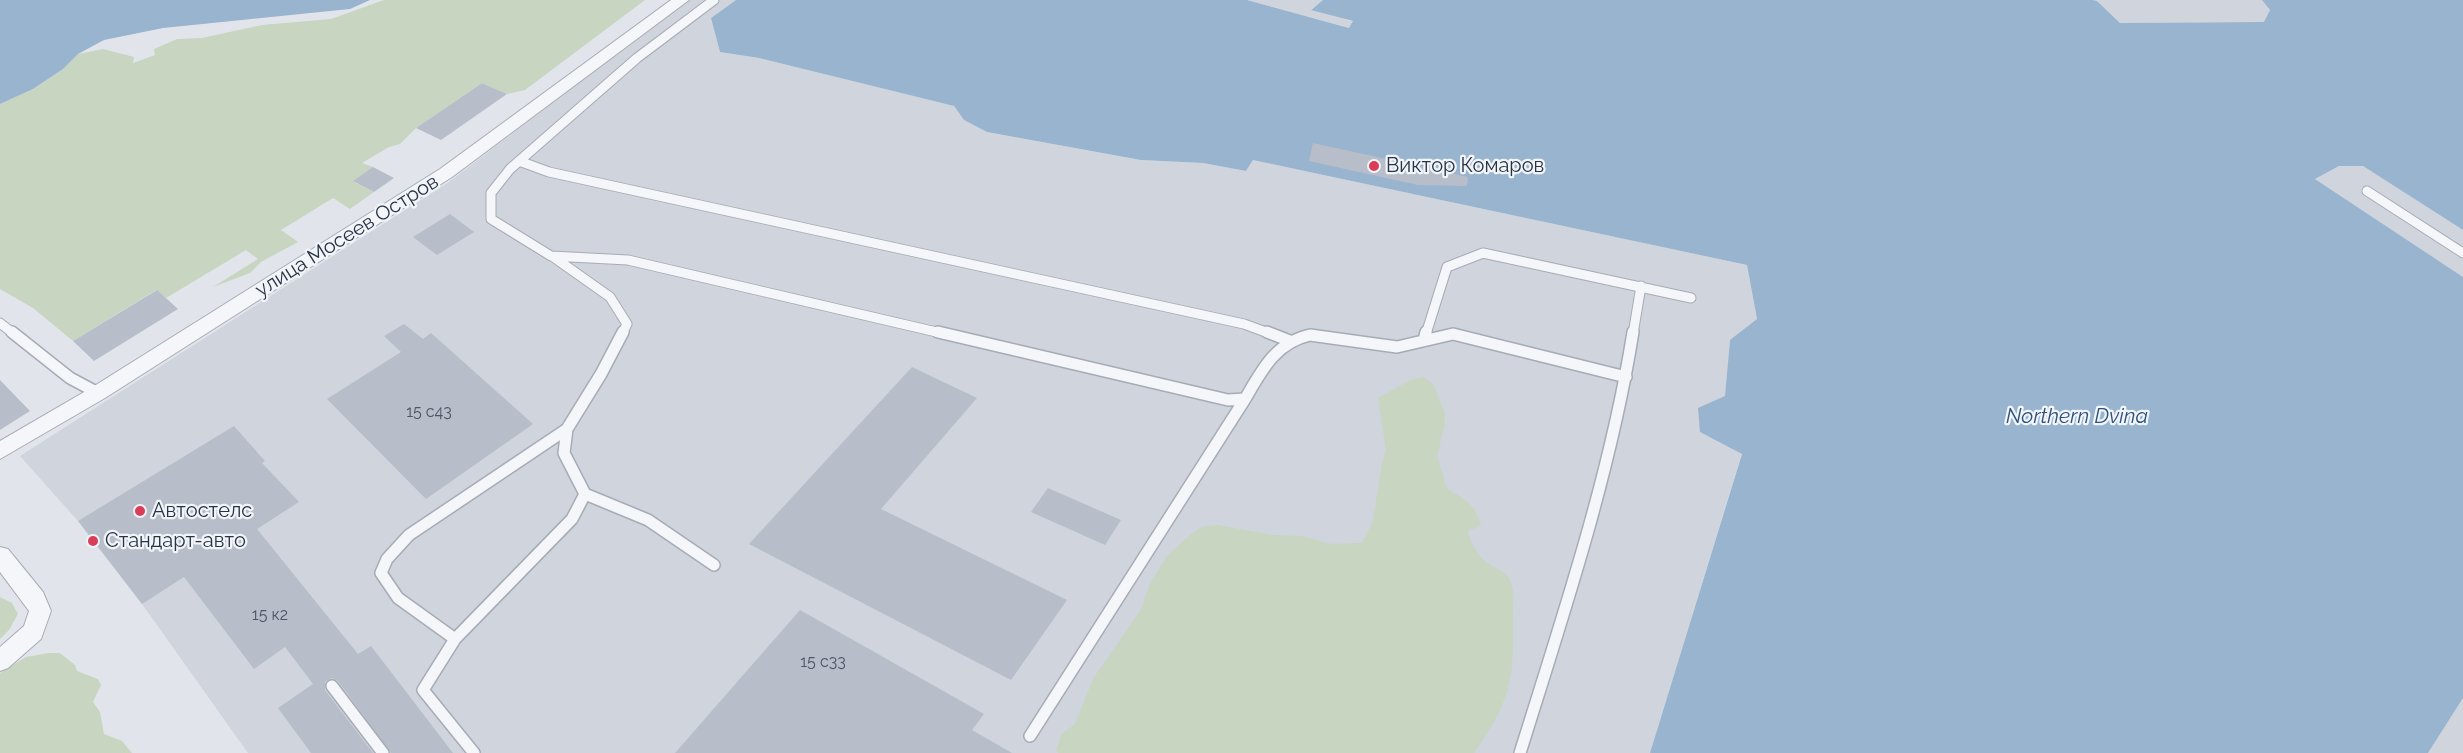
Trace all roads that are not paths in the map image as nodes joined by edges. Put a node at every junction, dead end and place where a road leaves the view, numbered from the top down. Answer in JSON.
{"nodes":[{"id":1,"x":681,"y":0,"type":"edge"},
{"id":2,"x":714,"y":0,"type":"edge"},
{"id":3,"x":519,"y":161,"type":"junction"},
{"id":4,"x":2367,"y":191,"type":"dead end"},
{"id":5,"x":2463,"y":253,"type":"edge"},
{"id":6,"x":551,"y":256,"type":"junction"},
{"id":7,"x":1641,"y":286,"type":"junction"},
{"id":8,"x":1691,"y":298,"type":"dead end"},
{"id":9,"x":0,"y":323,"type":"edge"},
{"id":10,"x":1424,"y":340,"type":"junction"},
{"id":11,"x":1290,"y":341,"type":"junction"},
{"id":12,"x":1626,"y":377,"type":"junction"},
{"id":13,"x":98,"y":393,"type":"junction"},
{"id":14,"x":1245,"y":399,"type":"junction"},
{"id":15,"x":567,"y":429,"type":"junction"},
{"id":16,"x":0,"y":451,"type":"edge"},
{"id":17,"x":585,"y":494,"type":"junction"},
{"id":18,"x":0,"y":556,"type":"edge"},
{"id":19,"x":714,"y":565,"type":"dead end"},
{"id":20,"x":456,"y":639,"type":"junction"},
{"id":21,"x":0,"y":661,"type":"edge"},
{"id":22,"x":332,"y":686,"type":"dead end"},
{"id":23,"x":1030,"y":736,"type":"dead end"},
{"id":24,"x":383,"y":753,"type":"edge"},
{"id":25,"x":474,"y":753,"type":"edge"},
{"id":26,"x":1520,"y":753,"type":"edge"}],
"edges":[{"from":1,"to":13,"type":"street","name":"улица Мосеев Остров"},
{"from":2,"to":3,"type":"lane"},
{"from":3,"to":6,"type":"lane"},
{"from":3,"to":11,"type":"lane"},
{"from":4,"to":5,"type":"lane"},
{"from":6,"to":14,"type":"lane"},
{"from":6,"to":15,"type":"lane"},
{"from":7,"to":8,"type":"lane"},
{"from":7,"to":10,"type":"lane"},
{"from":7,"to":12,"type":"lane"},
{"from":9,"to":13,"type":"lane"},
{"from":10,"to":11,"type":"lane"},
{"from":10,"to":12,"type":"lane"},
{"from":11,"to":14,"type":"lane"},
{"from":12,"to":26,"type":"lane"},
{"from":13,"to":16,"type":"street","name":"улица Мосеев Остров"},
{"from":14,"to":23,"type":"lane"},
{"from":15,"to":17,"type":"lane"},
{"from":15,"to":20,"type":"lane"},
{"from":17,"to":19,"type":"lane"},
{"from":17,"to":20,"type":"lane"},
{"from":18,"to":21,"type":"street"},
{"from":20,"to":25,"type":"lane"},
{"from":22,"to":24,"type":"lane"}]}
